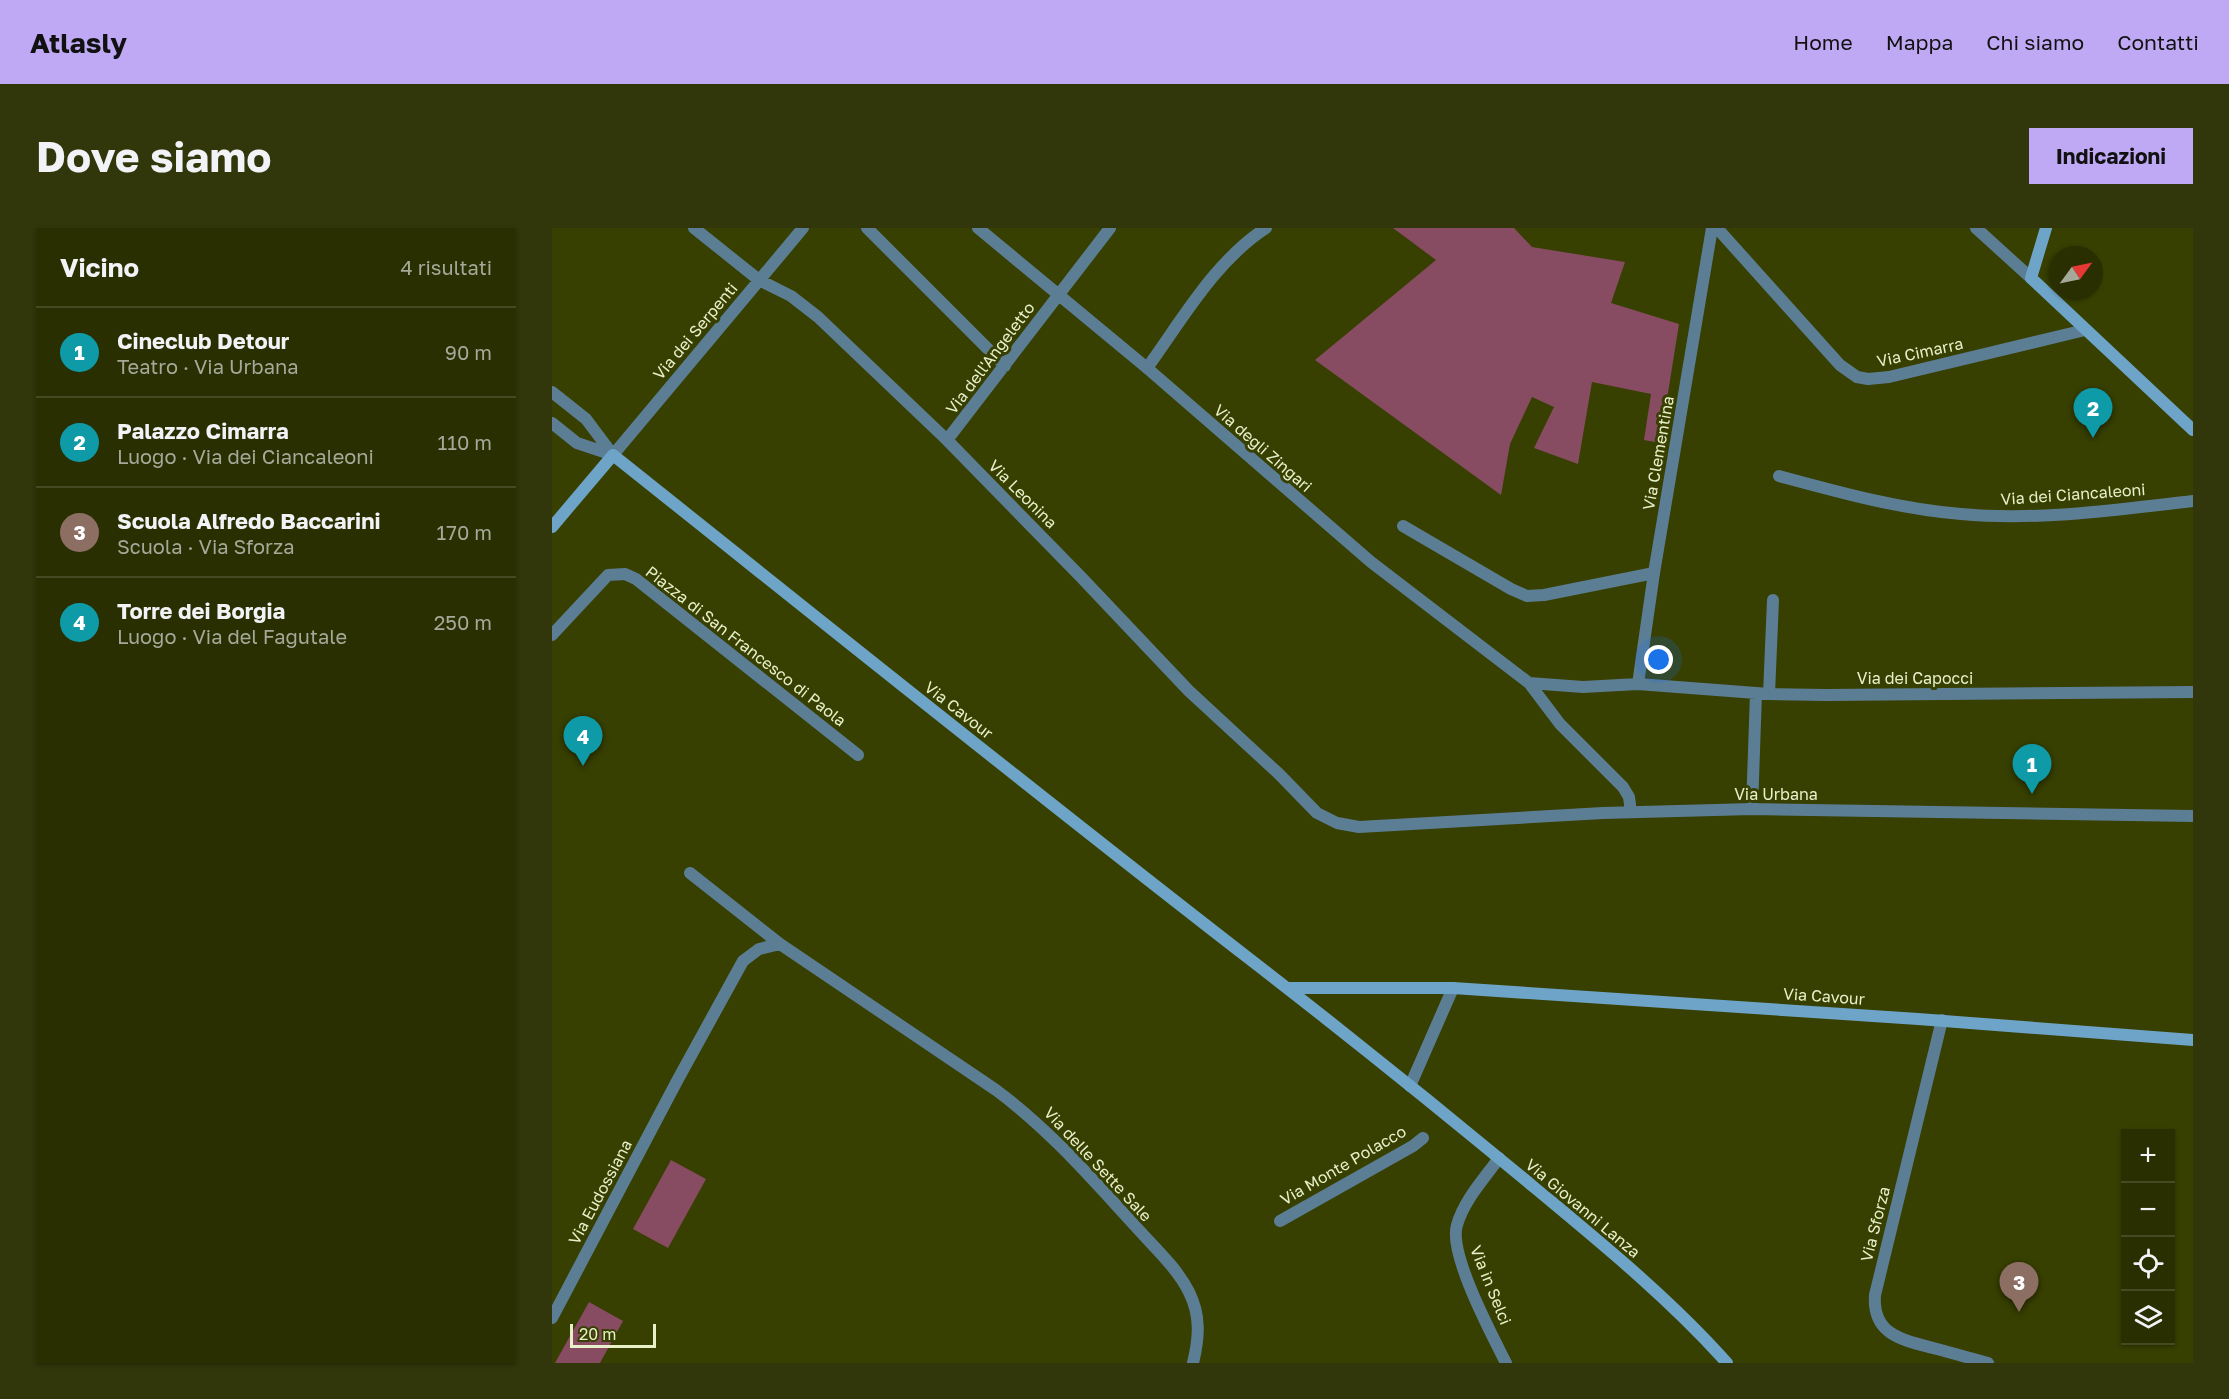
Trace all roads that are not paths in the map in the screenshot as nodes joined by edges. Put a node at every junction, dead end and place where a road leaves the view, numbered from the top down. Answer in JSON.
{"nodes":[{"id":1,"x":694,"y":228,"type":"edge"},
{"id":2,"x":803,"y":228,"type":"edge"},
{"id":3,"x":867,"y":228,"type":"edge"},
{"id":4,"x":1110,"y":228,"type":"edge"},
{"id":5,"x":1266,"y":228,"type":"edge"},
{"id":6,"x":1712,"y":228,"type":"edge"},
{"id":7,"x":1717,"y":228,"type":"edge"},
{"id":8,"x":1976,"y":228,"type":"edge"},
{"id":9,"x":2046,"y":228,"type":"edge"},
{"id":10,"x":979,"y":229,"type":"edge"},
{"id":11,"x":2031,"y":278,"type":"junction"},
{"id":12,"x":759,"y":280,"type":"junction"},
{"id":13,"x":1059,"y":295,"type":"junction"},
{"id":14,"x":2085,"y":330,"type":"junction"},
{"id":15,"x":1005,"y":366,"type":"junction"},
{"id":16,"x":1147,"y":368,"type":"junction"},
{"id":17,"x":552,"y":392,"type":"edge"},
{"id":18,"x":552,"y":423,"type":"edge"},
{"id":19,"x":2193,"y":430,"type":"edge"},
{"id":20,"x":947,"y":440,"type":"junction"},
{"id":21,"x":613,"y":455,"type":"junction"},
{"id":22,"x":1779,"y":476,"type":"dead end"},
{"id":23,"x":2193,"y":501,"type":"edge"},
{"id":24,"x":552,"y":526,"type":"edge"},
{"id":25,"x":1403,"y":526,"type":"dead end"},
{"id":26,"x":1654,"y":573,"type":"junction"},
{"id":27,"x":1773,"y":600,"type":"dead end"},
{"id":28,"x":552,"y":635,"type":"edge"},
{"id":29,"x":1529,"y":683,"type":"junction"},
{"id":30,"x":1638,"y":684,"type":"junction"},
{"id":31,"x":2193,"y":692,"type":"edge"},
{"id":32,"x":1756,"y":693,"type":"junction"},
{"id":33,"x":1769,"y":694,"type":"junction"},
{"id":34,"x":858,"y":755,"type":"dead end"},
{"id":35,"x":1752,"y":810,"type":"junction"},
{"id":36,"x":1631,"y":812,"type":"junction"},
{"id":37,"x":2193,"y":816,"type":"edge"},
{"id":38,"x":1359,"y":827,"type":"joint"},
{"id":39,"x":690,"y":873,"type":"dead end"},
{"id":40,"x":780,"y":944,"type":"junction"},
{"id":41,"x":1287,"y":988,"type":"junction"},
{"id":42,"x":1453,"y":988,"type":"junction"},
{"id":43,"x":1942,"y":1020,"type":"junction"},
{"id":44,"x":2193,"y":1040,"type":"edge"},
{"id":45,"x":1410,"y":1086,"type":"junction"},
{"id":46,"x":1423,"y":1138,"type":"dead end"},
{"id":47,"x":1499,"y":1158,"type":"junction"},
{"id":48,"x":1280,"y":1221,"type":"dead end"},
{"id":49,"x":552,"y":1318,"type":"edge"},
{"id":50,"x":1193,"y":1363,"type":"edge"},
{"id":51,"x":1506,"y":1363,"type":"edge"},
{"id":52,"x":1727,"y":1363,"type":"edge"},
{"id":53,"x":1988,"y":1363,"type":"edge"}],
"edges":[{"from":1,"to":12,"type":"street","name":"Via Leonina"},
{"from":2,"to":12,"type":"street","name":"Via dei Serpenti"},
{"from":3,"to":15,"type":"street"},
{"from":4,"to":13,"type":"street","name":"Via dell'Angeletto"},
{"from":5,"to":16,"type":"street"},
{"from":6,"to":26,"type":"street","name":"Via Clementina"},
{"from":7,"to":14,"type":"street","name":"Via Cimarra"},
{"from":8,"to":11,"type":"street"},
{"from":9,"to":11,"type":"main road"},
{"from":10,"to":13,"type":"street","name":"Via degli Zingari"},
{"from":11,"to":14,"type":"main road"},
{"from":12,"to":20,"type":"street","name":"Via Leonina"},
{"from":12,"to":21,"type":"street","name":"Via dei Serpenti"},
{"from":13,"to":15,"type":"street","name":"Via dell'Angeletto"},
{"from":13,"to":16,"type":"street","name":"Via degli Zingari"},
{"from":14,"to":19,"type":"main road"},
{"from":15,"to":20,"type":"street","name":"Via dell'Angeletto"},
{"from":16,"to":29,"type":"street","name":"Via degli Zingari"},
{"from":17,"to":21,"type":"street","name":"Via Cavour"},
{"from":18,"to":21,"type":"street","name":"Via Cavour"},
{"from":20,"to":38,"type":"street","name":"Via Leonina"},
{"from":21,"to":24,"type":"main road"},
{"from":21,"to":41,"type":"main road","name":"Via Cavour"},
{"from":22,"to":23,"type":"street","name":"Via dei Ciancaleoni"},
{"from":25,"to":26,"type":"street"},
{"from":26,"to":30,"type":"street","name":"Via Clementina"},
{"from":27,"to":33,"type":"street"},
{"from":28,"to":34,"type":"street","name":"Piazza di San Francesco di Paola"},
{"from":29,"to":30,"type":"street","name":"Via dei Capocci"},
{"from":29,"to":36,"type":"street","name":"Via degli Zingari"},
{"from":30,"to":32,"type":"street","name":"Via dei Capocci"},
{"from":31,"to":33,"type":"street","name":"Via dei Capocci"},
{"from":32,"to":33,"type":"street","name":"Via dei Capocci"},
{"from":32,"to":35,"type":"street"},
{"from":35,"to":36,"type":"street","name":"Via Urbana"},
{"from":35,"to":37,"type":"street","name":"Via Urbana"},
{"from":36,"to":38,"type":"street","name":"Via Urbana"},
{"from":39,"to":40,"type":"street","name":"Via delle Sette Sale"},
{"from":40,"to":49,"type":"street","name":"Via Eudossiana"},
{"from":40,"to":50,"type":"street","name":"Via delle Sette Sale"},
{"from":41,"to":42,"type":"main road","name":"Via Cavour"},
{"from":41,"to":45,"type":"main road","name":"Via Cavour"},
{"from":42,"to":43,"type":"main road","name":"Via Cavour"},
{"from":42,"to":45,"type":"street"},
{"from":43,"to":44,"type":"main road","name":"Via Cavour"},
{"from":43,"to":53,"type":"street","name":"Via Sforza"},
{"from":45,"to":47,"type":"main road","name":"Via Giovanni Lanza"},
{"from":46,"to":48,"type":"street","name":"Via Monte Polacco"},
{"from":47,"to":51,"type":"street","name":"Via in Selci"},
{"from":47,"to":52,"type":"main road","name":"Via Giovanni Lanza"}]}
